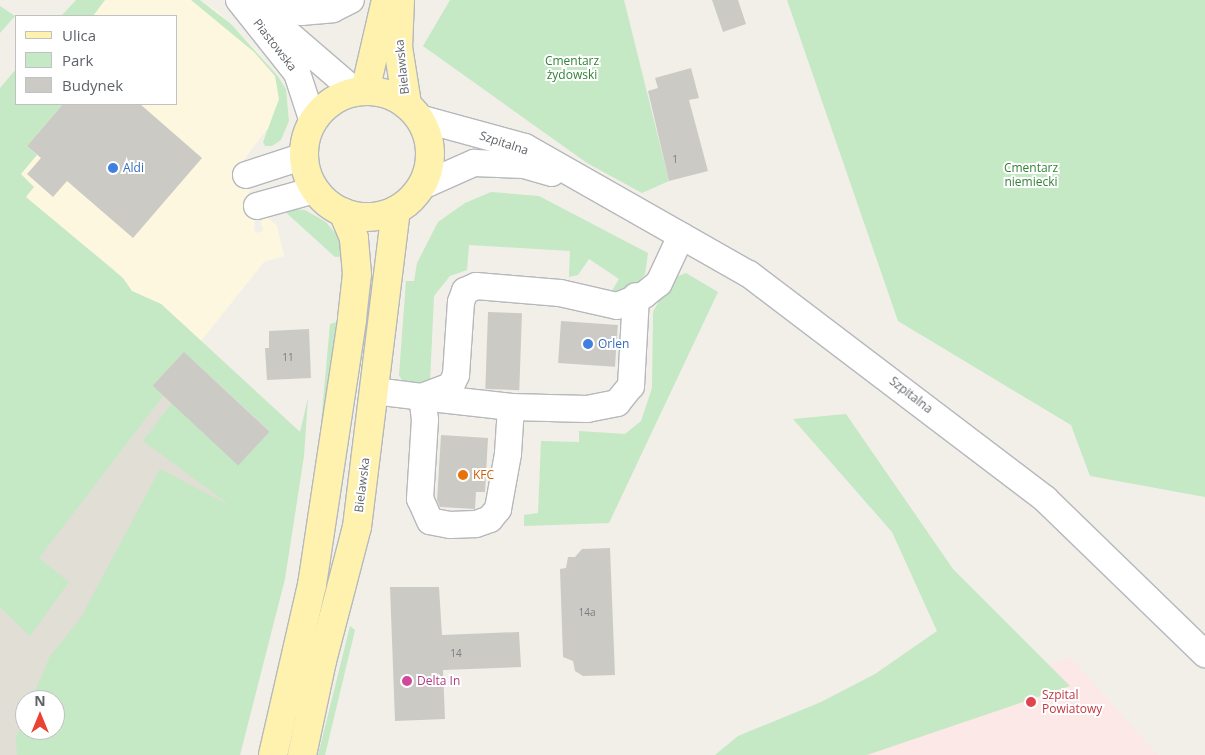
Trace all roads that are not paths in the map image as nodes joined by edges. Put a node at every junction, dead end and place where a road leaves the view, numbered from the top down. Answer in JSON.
{"nodes":[{"id":1,"x":239,"y":0,"type":"edge"},
{"id":2,"x":244,"y":0,"type":"edge"},
{"id":3,"x":260,"y":0,"type":"edge"},
{"id":4,"x":350,"y":0,"type":"edge"},
{"id":5,"x":386,"y":0,"type":"edge"},
{"id":6,"x":400,"y":0,"type":"edge"},
{"id":7,"x":360,"y":92,"type":"junction"},
{"id":8,"x":413,"y":111,"type":"junction"},
{"id":9,"x":312,"y":122,"type":"junction"},
{"id":10,"x":304,"y":156,"type":"junction"},
{"id":11,"x":246,"y":175,"type":"dead end"},
{"id":12,"x":583,"y":182,"type":"junction"},
{"id":13,"x":422,"y":186,"type":"junction"},
{"id":14,"x":315,"y":190,"type":"junction"},
{"id":15,"x":257,"y":206,"type":"dead end"},
{"id":16,"x":396,"y":210,"type":"junction"},
{"id":17,"x":343,"y":212,"type":"junction"},
{"id":18,"x":681,"y":236,"type":"junction"},
{"id":19,"x":636,"y":296,"type":"junction"},
{"id":20,"x":374,"y":391,"type":"junction"},
{"id":21,"x":422,"y":397,"type":"junction"},
{"id":22,"x":511,"y":406,"type":"junction"},
{"id":23,"x":318,"y":548,"type":"junction"},
{"id":24,"x":346,"y":572,"type":"junction"},
{"id":25,"x":296,"y":654,"type":"junction"},
{"id":26,"x":1205,"y":654,"type":"edge"},
{"id":27,"x":322,"y":661,"type":"junction"},
{"id":28,"x":273,"y":755,"type":"edge"},
{"id":29,"x":302,"y":755,"type":"edge"}],
"edges":[{"from":1,"to":9,"type":"street","name":"Piastowska"},
{"from":2,"to":7,"type":"street","name":"Piastowska"},
{"from":3,"to":4,"type":"street"},
{"from":5,"to":7,"type":"main road","name":"Bielawska"},
{"from":6,"to":8,"type":"main road","name":"Bielawska"},
{"from":7,"to":8,"type":"main road"},
{"from":7,"to":9,"type":"main road"},
{"from":8,"to":12,"type":"street","name":"Szpitalna"},
{"from":8,"to":13,"type":"main road"},
{"from":9,"to":10,"type":"main road"},
{"from":10,"to":11,"type":"street"},
{"from":10,"to":14,"type":"main road"},
{"from":12,"to":13,"type":"street","name":"Szpitalna"},
{"from":12,"to":18,"type":"street","name":"Szpitalna"},
{"from":13,"to":16,"type":"main road"},
{"from":14,"to":15,"type":"street"},
{"from":14,"to":17,"type":"main road"},
{"from":16,"to":17,"type":"main road"},
{"from":16,"to":20,"type":"main road","name":"Bielawska"},
{"from":17,"to":23,"type":"main road"},
{"from":18,"to":19,"type":"street"},
{"from":18,"to":26,"type":"street","name":"Szpitalna"},
{"from":19,"to":21,"type":"street"},
{"from":19,"to":22,"type":"street"},
{"from":20,"to":21,"type":"street"},
{"from":20,"to":24,"type":"main road","name":"Bielawska"},
{"from":21,"to":22,"type":"street"},
{"from":21,"to":22,"type":"street"},
{"from":23,"to":24,"type":"street"},
{"from":23,"to":25,"type":"main road"},
{"from":24,"to":27,"type":"main road","name":"Bielawska"},
{"from":25,"to":27,"type":"main road"},
{"from":25,"to":28,"type":"main road"},
{"from":27,"to":29,"type":"main road","name":"Bielawska"}]}
